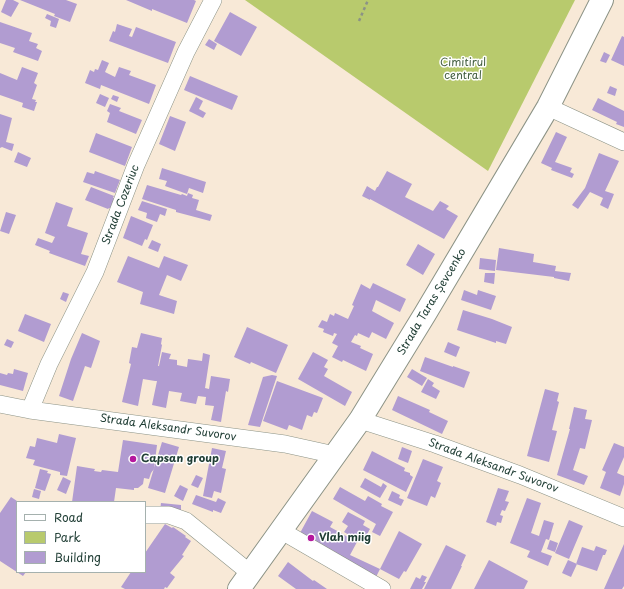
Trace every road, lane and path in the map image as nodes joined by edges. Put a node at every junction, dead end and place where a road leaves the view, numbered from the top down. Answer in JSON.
{"nodes":[{"id":1,"x":213,"y":0,"type":"edge"},
{"id":2,"x":368,"y":0,"type":"edge"},
{"id":3,"x":602,"y":0,"type":"edge"},
{"id":4,"x":360,"y":21,"type":"dead end"},
{"id":5,"x":548,"y":107,"type":"junction"},
{"id":6,"x":624,"y":142,"type":"edge"},
{"id":7,"x":0,"y":404,"type":"edge"},
{"id":8,"x":30,"y":410,"type":"junction"},
{"id":9,"x":360,"y":420,"type":"junction"},
{"id":10,"x":335,"y":455,"type":"junction"},
{"id":11,"x":146,"y":515,"type":"edge"},
{"id":12,"x":624,"y":518,"type":"edge"},
{"id":13,"x":280,"y":530,"type":"junction"},
{"id":14,"x":245,"y":581,"type":"edge"},
{"id":15,"x":382,"y":589,"type":"edge"}],
"edges":[{"from":1,"to":8,"type":"street","name":"Strada Cozeriuc"},
{"from":2,"to":4,"type":"path"},
{"from":3,"to":5,"type":"main road","name":"Strada Taras Șevcenko"},
{"from":5,"to":6,"type":"street"},
{"from":5,"to":9,"type":"main road","name":"Strada Taras Șevcenko"},
{"from":7,"to":8,"type":"street","name":"Strada Aleksandr Suvorov"},
{"from":8,"to":10,"type":"street","name":"Strada Aleksandr Suvorov"},
{"from":9,"to":10,"type":"main road","name":"Strada Taras Șevcenko"},
{"from":9,"to":12,"type":"street","name":"Strada Aleksandr Suvorov"},
{"from":10,"to":13,"type":"main road","name":"Strada Taras Șevcenko"},
{"from":11,"to":14,"type":"street"},
{"from":13,"to":14,"type":"main road","name":"Strada Taras Șevcenko"},
{"from":13,"to":15,"type":"street"}]}
